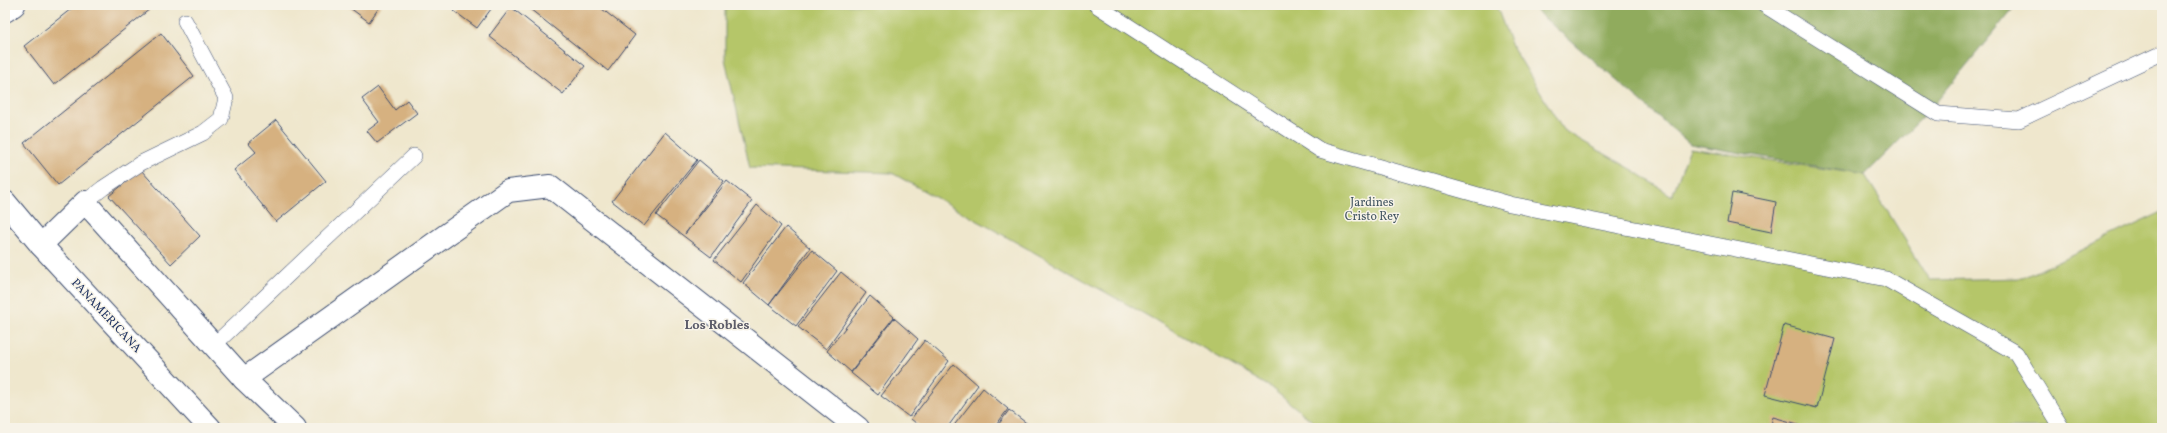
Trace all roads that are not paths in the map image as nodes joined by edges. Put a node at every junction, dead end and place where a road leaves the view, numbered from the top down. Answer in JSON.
{"nodes":[{"id":1,"x":14,"y":5,"type":"edge"},
{"id":2,"x":1096,"y":5,"type":"edge"},
{"id":3,"x":1764,"y":5,"type":"edge"},
{"id":4,"x":5,"y":11,"type":"edge"},
{"id":5,"x":185,"y":21,"type":"dead end"},
{"id":6,"x":2162,"y":53,"type":"edge"},
{"id":7,"x":414,"y":156,"type":"dead end"},
{"id":8,"x":5,"y":202,"type":"edge"},
{"id":9,"x":85,"y":202,"type":"junction"},
{"id":10,"x":41,"y":244,"type":"junction"},
{"id":11,"x":213,"y":346,"type":"junction"},
{"id":12,"x":244,"y":379,"type":"junction"},
{"id":13,"x":210,"y":428,"type":"edge"},
{"id":14,"x":295,"y":428,"type":"edge"},
{"id":15,"x":858,"y":428,"type":"edge"},
{"id":16,"x":2062,"y":428,"type":"edge"}],
"edges":[{"from":1,"to":4,"type":"street"},
{"from":2,"to":16,"type":"lane"},
{"from":3,"to":6,"type":"lane"},
{"from":5,"to":9,"type":"lane"},
{"from":7,"to":11,"type":"lane"},
{"from":8,"to":10,"type":"street","name":"PANAMERICANA"},
{"from":9,"to":10,"type":"street"},
{"from":9,"to":11,"type":"street"},
{"from":10,"to":13,"type":"street","name":"PANAMERICANA"},
{"from":11,"to":12,"type":"street"},
{"from":12,"to":14,"type":"street"},
{"from":12,"to":15,"type":"street"}]}
